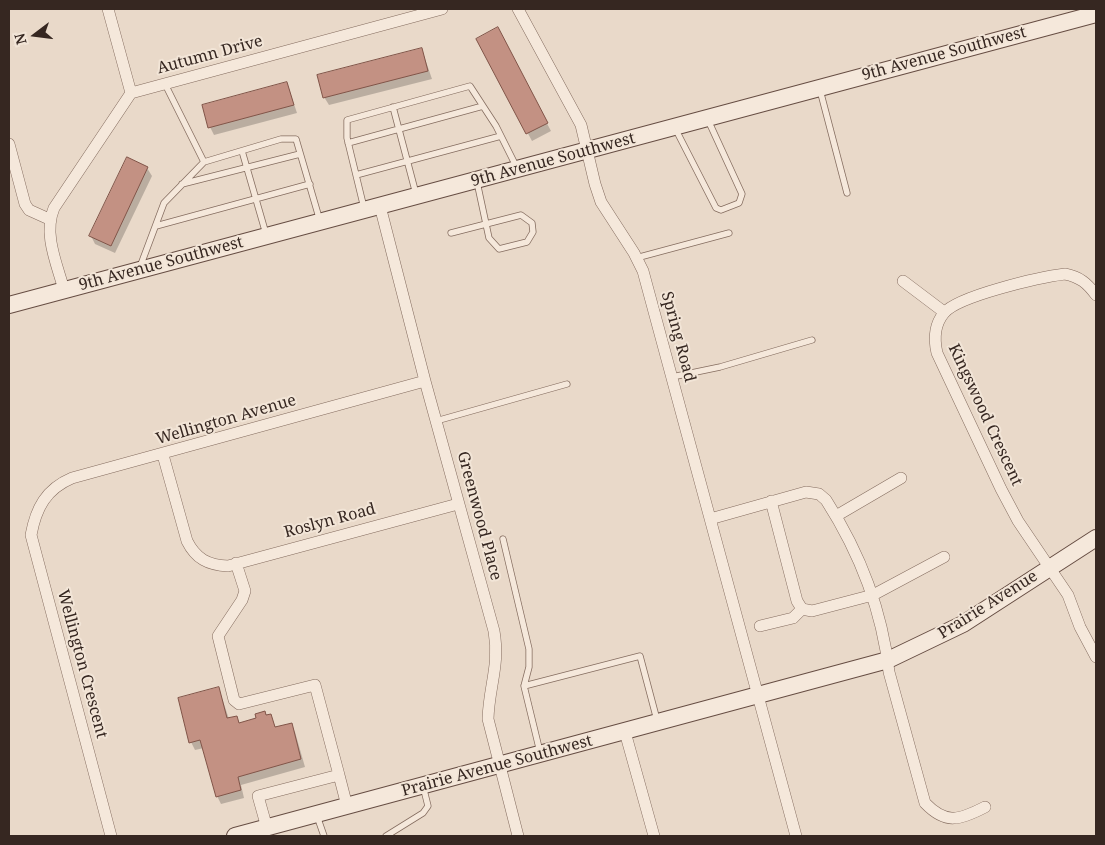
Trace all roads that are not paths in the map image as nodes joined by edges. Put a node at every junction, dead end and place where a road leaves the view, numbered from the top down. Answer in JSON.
{"nodes":[{"id":1,"x":108,"y":9,"type":"edge"},
{"id":2,"x":442,"y":9,"type":"edge"},
{"id":3,"x":518,"y":9,"type":"edge"},
{"id":4,"x":1096,"y":14,"type":"edge"},
{"id":5,"x":165,"y":84,"type":"junction"},
{"id":6,"x":819,"y":88,"type":"junction"},
{"id":7,"x":131,"y":93,"type":"junction"},
{"id":8,"x":483,"y":106,"type":"junction"},
{"id":9,"x":393,"y":107,"type":"junction"},
{"id":10,"x":707,"y":118,"type":"junction"},
{"id":11,"x":674,"y":127,"type":"junction"},
{"id":12,"x":400,"y":129,"type":"junction"},
{"id":13,"x":501,"y":136,"type":"junction"},
{"id":14,"x":9,"y":144,"type":"edge"},
{"id":15,"x":348,"y":144,"type":"junction"},
{"id":16,"x":242,"y":151,"type":"junction"},
{"id":17,"x":588,"y":151,"type":"junction"},
{"id":18,"x":300,"y":154,"type":"junction"},
{"id":19,"x":408,"y":161,"type":"junction"},
{"id":20,"x":204,"y":162,"type":"junction"},
{"id":21,"x":248,"y":169,"type":"junction"},
{"id":22,"x":518,"y":169,"type":"junction"},
{"id":23,"x":356,"y":175,"type":"junction"},
{"id":24,"x":477,"y":180,"type":"junction"},
{"id":25,"x":182,"y":184,"type":"junction"},
{"id":26,"x":310,"y":184,"type":"junction"},
{"id":27,"x":847,"y":193,"type":"dead end"},
{"id":28,"x":416,"y":196,"type":"junction"},
{"id":29,"x":256,"y":198,"type":"junction"},
{"id":30,"x":373,"y":208,"type":"junction"},
{"id":31,"x":49,"y":219,"type":"junction"},
{"id":32,"x":320,"y":222,"type":"junction"},
{"id":33,"x":486,"y":224,"type":"junction"},
{"id":34,"x":156,"y":226,"type":"junction"},
{"id":35,"x":451,"y":233,"type":"dead end"},
{"id":36,"x":729,"y":233,"type":"dead end"},
{"id":37,"x":267,"y":236,"type":"junction"},
{"id":38,"x":636,"y":258,"type":"junction"},
{"id":39,"x":139,"y":270,"type":"junction"},
{"id":40,"x":903,"y":281,"type":"dead end"},
{"id":41,"x":64,"y":290,"type":"junction"},
{"id":42,"x":1096,"y":295,"type":"edge"},
{"id":43,"x":9,"y":305,"type":"edge"},
{"id":44,"x":944,"y":312,"type":"junction"},
{"id":45,"x":812,"y":340,"type":"dead end"},
{"id":46,"x":672,"y":377,"type":"junction"},
{"id":47,"x":425,"y":381,"type":"junction"},
{"id":48,"x":567,"y":384,"type":"dead end"},
{"id":49,"x":436,"y":421,"type":"junction"},
{"id":50,"x":163,"y":455,"type":"junction"},
{"id":51,"x":901,"y":478,"type":"dead end"},
{"id":52,"x":42,"y":501,"type":"joint"},
{"id":53,"x":771,"y":502,"type":"junction"},
{"id":54,"x":458,"y":504,"type":"junction"},
{"id":55,"x":836,"y":516,"type":"junction"},
{"id":56,"x":710,"y":518,"type":"junction"},
{"id":57,"x":1096,"y":538,"type":"edge"},
{"id":58,"x":503,"y":539,"type":"dead end"},
{"id":59,"x":944,"y":557,"type":"dead end"},
{"id":60,"x":236,"y":563,"type":"junction"},
{"id":61,"x":1050,"y":567,"type":"junction"},
{"id":62,"x":873,"y":596,"type":"junction"},
{"id":63,"x":802,"y":609,"type":"junction"},
{"id":64,"x":760,"y":626,"type":"dead end"},
{"id":65,"x":1096,"y":657,"type":"edge"},
{"id":66,"x":888,"y":660,"type":"junction"},
{"id":67,"x":524,"y":686,"type":"junction"},
{"id":68,"x":759,"y":694,"type":"junction"},
{"id":69,"x":658,"y":722,"type":"junction"},
{"id":70,"x":625,"y":732,"type":"junction"},
{"id":71,"x":540,"y":754,"type":"junction"},
{"id":72,"x":499,"y":765,"type":"junction"},
{"id":73,"x":339,"y":774,"type":"junction"},
{"id":74,"x":423,"y":785,"type":"junction"},
{"id":75,"x":348,"y":806,"type":"junction"},
{"id":76,"x":985,"y":807,"type":"dead end"},
{"id":77,"x":316,"y":814,"type":"junction"},
{"id":78,"x":267,"y":828,"type":"junction"},
{"id":79,"x":243,"y":835,"type":"edge"},
{"id":80,"x":111,"y":836,"type":"edge"},
{"id":81,"x":324,"y":836,"type":"edge"},
{"id":82,"x":386,"y":836,"type":"edge"},
{"id":83,"x":518,"y":836,"type":"edge"},
{"id":84,"x":654,"y":836,"type":"edge"},
{"id":85,"x":796,"y":836,"type":"edge"}],
"edges":[{"from":1,"to":7,"type":"street"},
{"from":2,"to":5,"type":"street","name":"Autumn Drive"},
{"from":3,"to":17,"type":"street","name":"Spring Road"},
{"from":4,"to":6,"type":"street","name":"9th Avenue Southwest"},
{"from":5,"to":7,"type":"street","name":"Autumn Drive"},
{"from":5,"to":20,"type":"lane"},
{"from":6,"to":10,"type":"street","name":"9th Avenue Southwest"},
{"from":6,"to":27,"type":"lane"},
{"from":7,"to":31,"type":"street"},
{"from":8,"to":9,"type":"lane"},
{"from":8,"to":12,"type":"lane"},
{"from":8,"to":13,"type":"lane"},
{"from":9,"to":12,"type":"lane"},
{"from":9,"to":15,"type":"lane"},
{"from":10,"to":11,"type":"street","name":"9th Avenue Southwest"},
{"from":10,"to":11,"type":"lane"},
{"from":11,"to":17,"type":"street","name":"9th Avenue Southwest"},
{"from":12,"to":15,"type":"lane"},
{"from":12,"to":19,"type":"lane"},
{"from":13,"to":19,"type":"lane"},
{"from":13,"to":22,"type":"lane"},
{"from":14,"to":31,"type":"street"},
{"from":15,"to":23,"type":"lane"},
{"from":16,"to":18,"type":"lane"},
{"from":16,"to":20,"type":"lane"},
{"from":16,"to":21,"type":"lane"},
{"from":17,"to":22,"type":"street","name":"9th Avenue Southwest"},
{"from":17,"to":38,"type":"street","name":"Spring Road"},
{"from":18,"to":21,"type":"lane"},
{"from":18,"to":26,"type":"lane"},
{"from":19,"to":23,"type":"lane"},
{"from":19,"to":28,"type":"lane"},
{"from":20,"to":25,"type":"lane"},
{"from":21,"to":25,"type":"lane"},
{"from":21,"to":29,"type":"lane"},
{"from":22,"to":24,"type":"street","name":"9th Avenue Southwest"},
{"from":23,"to":30,"type":"lane"},
{"from":24,"to":28,"type":"street","name":"9th Avenue Southwest"},
{"from":24,"to":33,"type":"lane"},
{"from":25,"to":34,"type":"lane"},
{"from":26,"to":29,"type":"lane"},
{"from":26,"to":32,"type":"lane"},
{"from":28,"to":30,"type":"street","name":"9th Avenue Southwest"},
{"from":29,"to":34,"type":"lane"},
{"from":29,"to":37,"type":"lane"},
{"from":30,"to":32,"type":"street","name":"9th Avenue Southwest"},
{"from":30,"to":47,"type":"street","name":"Greenwood Place"},
{"from":31,"to":41,"type":"street"},
{"from":32,"to":37,"type":"street","name":"9th Avenue Southwest"},
{"from":33,"to":33,"type":"lane"},
{"from":33,"to":35,"type":"lane"},
{"from":34,"to":39,"type":"lane"},
{"from":36,"to":38,"type":"lane"},
{"from":37,"to":39,"type":"street","name":"9th Avenue Southwest"},
{"from":38,"to":46,"type":"street","name":"Spring Road"},
{"from":39,"to":41,"type":"street","name":"9th Avenue Southwest"},
{"from":40,"to":44,"type":"street"},
{"from":41,"to":43,"type":"street","name":"9th Avenue Southwest"},
{"from":42,"to":44,"type":"street"},
{"from":44,"to":61,"type":"street","name":"Kingswood Crescent"},
{"from":45,"to":46,"type":"lane"},
{"from":46,"to":56,"type":"street","name":"Spring Road"},
{"from":47,"to":49,"type":"street","name":"Greenwood Place"},
{"from":47,"to":50,"type":"street","name":"Wellington Avenue"},
{"from":48,"to":49,"type":"lane"},
{"from":49,"to":54,"type":"street","name":"Greenwood Place"},
{"from":50,"to":52,"type":"street","name":"Wellington Avenue"},
{"from":50,"to":60,"type":"street","name":"Roslyn Road"},
{"from":51,"to":55,"type":"street"},
{"from":52,"to":80,"type":"street","name":"Wellington Crescent"},
{"from":53,"to":55,"type":"street"},
{"from":53,"to":56,"type":"street"},
{"from":53,"to":63,"type":"street"},
{"from":54,"to":60,"type":"street","name":"Roslyn Road"},
{"from":54,"to":72,"type":"street","name":"Greenwood Place"},
{"from":55,"to":62,"type":"street"},
{"from":56,"to":68,"type":"street","name":"Spring Road"},
{"from":57,"to":61,"type":"street","name":"Prairie Avenue"},
{"from":58,"to":67,"type":"lane"},
{"from":59,"to":62,"type":"street"},
{"from":60,"to":73,"type":"street"},
{"from":61,"to":65,"type":"street","name":"Kingswood Crescent"},
{"from":61,"to":66,"type":"street","name":"Prairie Avenue"},
{"from":62,"to":63,"type":"street"},
{"from":62,"to":66,"type":"street"},
{"from":63,"to":64,"type":"street"},
{"from":66,"to":68,"type":"street","name":"Prairie Avenue"},
{"from":66,"to":76,"type":"street"},
{"from":67,"to":69,"type":"lane"},
{"from":67,"to":71,"type":"lane"},
{"from":68,"to":69,"type":"street","name":"Prairie Avenue Southwest"},
{"from":68,"to":85,"type":"street","name":"Spring Road"},
{"from":69,"to":70,"type":"street","name":"Prairie Avenue Southwest"},
{"from":70,"to":71,"type":"street","name":"Prairie Avenue Southwest"},
{"from":70,"to":84,"type":"street"},
{"from":71,"to":72,"type":"street","name":"Prairie Avenue Southwest"},
{"from":72,"to":74,"type":"street","name":"Prairie Avenue Southwest"},
{"from":72,"to":83,"type":"street","name":"Greenwood Place"},
{"from":73,"to":75,"type":"street"},
{"from":73,"to":78,"type":"street"},
{"from":74,"to":75,"type":"street","name":"Prairie Avenue Southwest"},
{"from":74,"to":82,"type":"lane"},
{"from":75,"to":77,"type":"street","name":"Prairie Avenue Southwest"},
{"from":77,"to":78,"type":"street","name":"Prairie Avenue Southwest"},
{"from":77,"to":81,"type":"lane"},
{"from":78,"to":79,"type":"street","name":"Prairie Avenue Southwest"}]}
